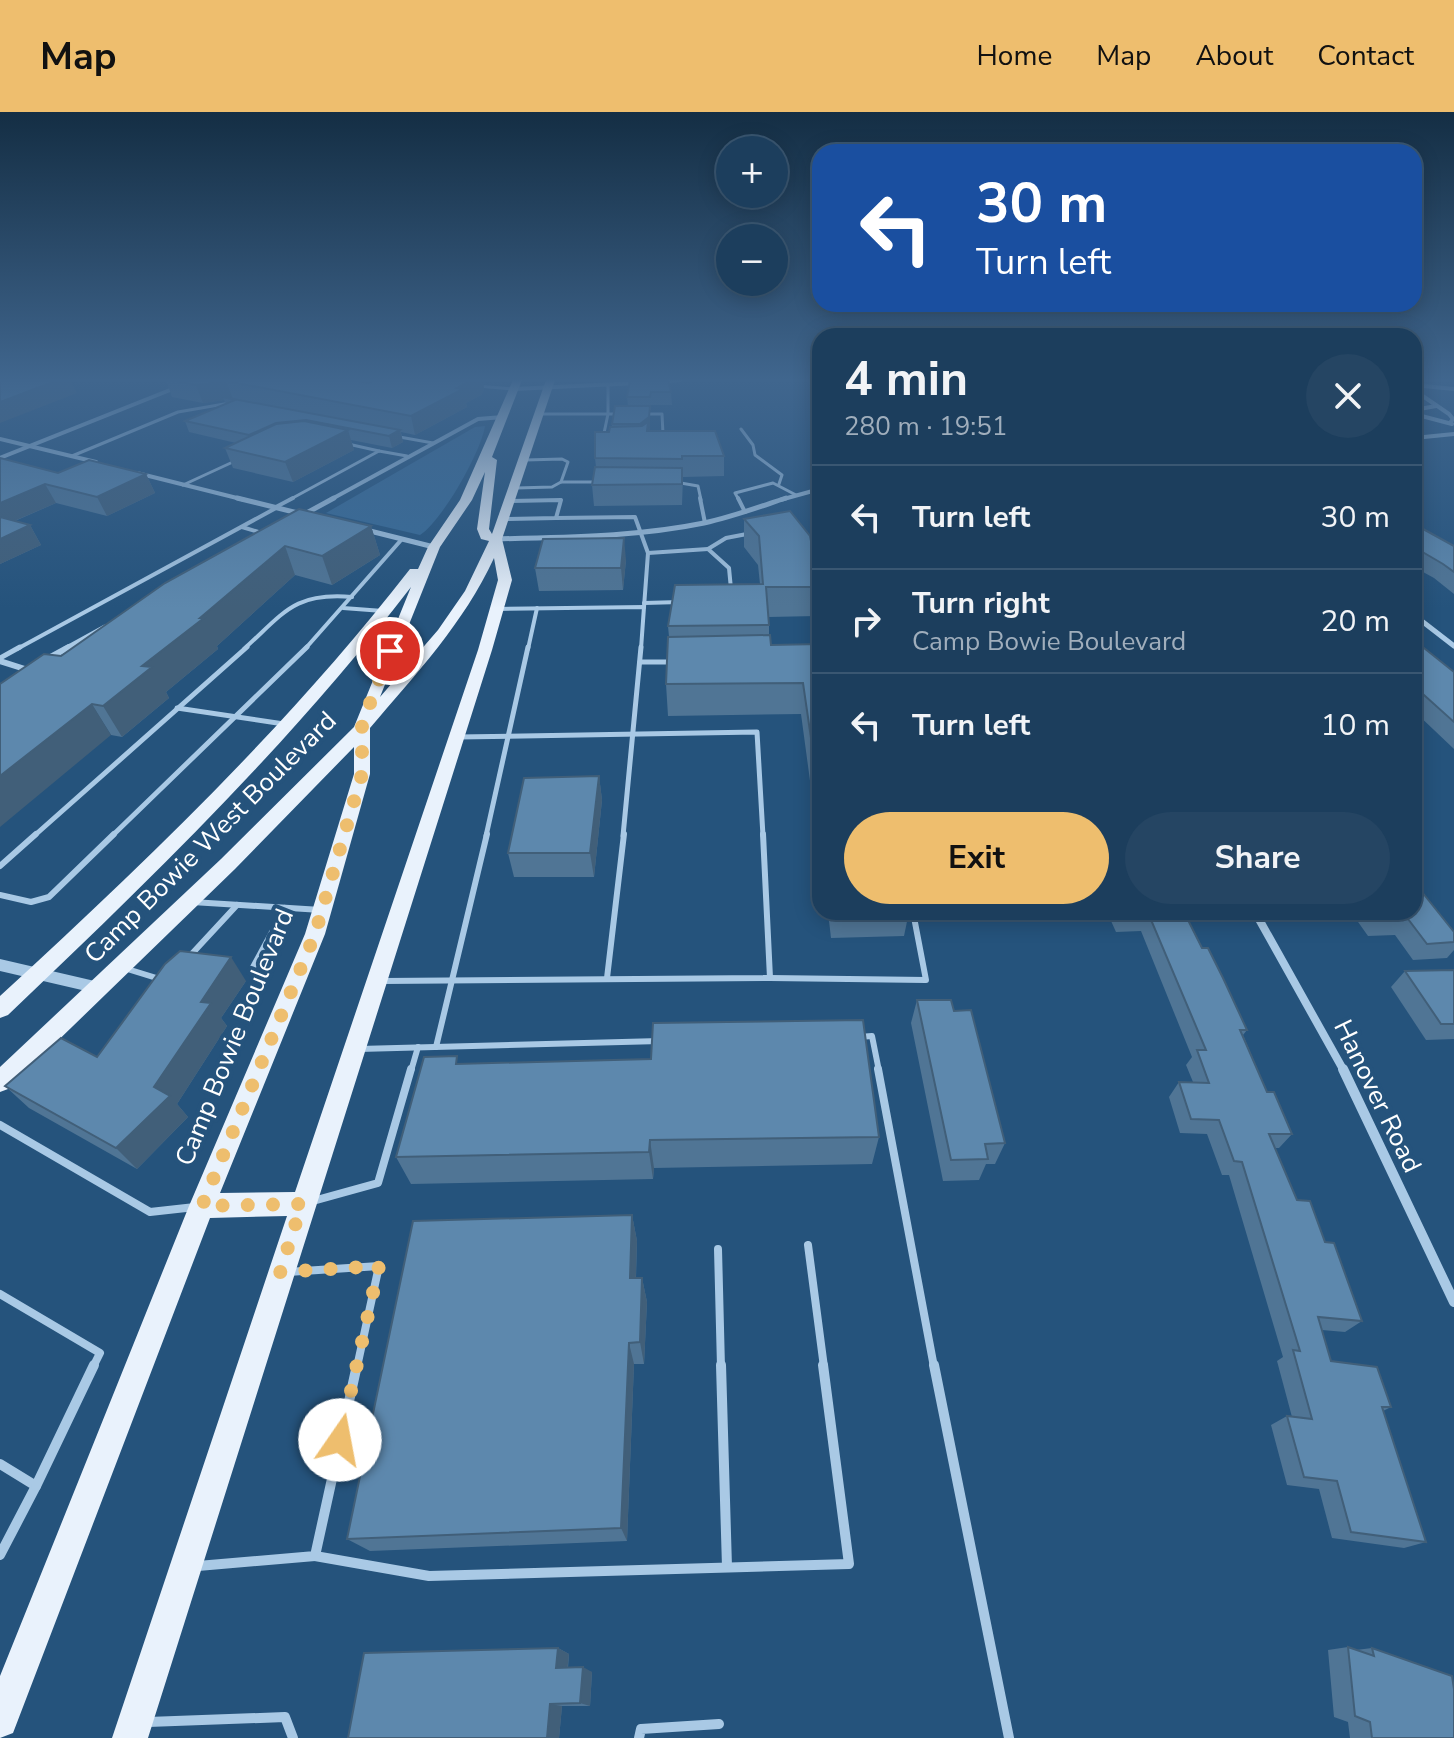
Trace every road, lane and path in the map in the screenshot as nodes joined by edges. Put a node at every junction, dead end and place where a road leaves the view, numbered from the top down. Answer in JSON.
{"nodes":[{"id":1,"x":72,"y":456,"type":"edge"},
{"id":2,"x":370,"y":456,"type":"edge"},
{"id":3,"x":407,"y":456,"type":"edge"},
{"id":4,"x":487,"y":456,"type":"edge"},
{"id":5,"x":490,"y":456,"type":"edge"},
{"id":6,"x":514,"y":456,"type":"edge"},
{"id":7,"x":527,"y":456,"type":"edge"},
{"id":8,"x":756,"y":456,"type":"edge"},
{"id":9,"x":239,"y":459,"type":"edge"},
{"id":10,"x":100,"y":463,"type":"edge"},
{"id":11,"x":524,"y":465,"type":"junction"},
{"id":12,"x":128,"y":470,"type":"edge"},
{"id":13,"x":561,"y":482,"type":"junction"},
{"id":14,"x":606,"y":482,"type":"edge"},
{"id":15,"x":666,"y":482,"type":"edge"},
{"id":16,"x":779,"y":484,"type":"junction"},
{"id":17,"x":183,"y":485,"type":"junction"},
{"id":18,"x":516,"y":488,"type":"junction"},
{"id":19,"x":812,"y":491,"type":"edge"},
{"id":20,"x":796,"y":495,"type":"junction"},
{"id":21,"x":511,"y":501,"type":"junction"},
{"id":22,"x":759,"y":507,"type":"junction"},
{"id":23,"x":275,"y":508,"type":"junction"},
{"id":24,"x":745,"y":512,"type":"junction"},
{"id":25,"x":304,"y":514,"type":"junction"},
{"id":26,"x":772,"y":516,"type":"edge"},
{"id":27,"x":319,"y":518,"type":"edge"},
{"id":28,"x":556,"y":518,"type":"junction"},
{"id":29,"x":504,"y":519,"type":"junction"},
{"id":30,"x":292,"y":521,"type":"edge"},
{"id":31,"x":705,"y":523,"type":"junction"},
{"id":32,"x":242,"y":527,"type":"junction"},
{"id":33,"x":362,"y":529,"type":"edge"},
{"id":34,"x":755,"y":532,"type":"edge"},
{"id":35,"x":642,"y":534,"type":"junction"},
{"id":36,"x":267,"y":535,"type":"joint"},
{"id":37,"x":402,"y":539,"type":"junction"},
{"id":38,"x":496,"y":539,"type":"junction"},
{"id":39,"x":251,"y":544,"type":"edge"},
{"id":40,"x":434,"y":547,"type":"junction"},
{"id":41,"x":708,"y":549,"type":"junction"},
{"id":42,"x":648,"y":553,"type":"junction"},
{"id":43,"x":352,"y":597,"type":"junction"},
{"id":44,"x":732,"y":601,"type":"edge"},
{"id":45,"x":688,"y":602,"type":"edge"},
{"id":46,"x":644,"y":605,"type":"junction"},
{"id":47,"x":343,"y":608,"type":"junction"},
{"id":48,"x":537,"y":608,"type":"junction"},
{"id":49,"x":497,"y":609,"type":"junction"},
{"id":50,"x":387,"y":611,"type":"junction"},
{"id":51,"x":1422,"y":621,"type":"edge"},
{"id":52,"x":112,"y":623,"type":"edge"},
{"id":53,"x":1454,"y":646,"type":"edge"},
{"id":54,"x":0,"y":659,"type":"edge"},
{"id":55,"x":640,"y":662,"type":"junction"},
{"id":56,"x":685,"y":662,"type":"edge"},
{"id":57,"x":28,"y":670,"type":"junction"},
{"id":58,"x":19,"y":675,"type":"edge"},
{"id":59,"x":177,"y":708,"type":"junction"},
{"id":60,"x":234,"y":717,"type":"junction"},
{"id":61,"x":362,"y":724,"type":"junction"},
{"id":62,"x":289,"y":725,"type":"junction"},
{"id":63,"x":635,"y":735,"type":"junction"},
{"id":64,"x":456,"y":737,"type":"junction"},
{"id":65,"x":507,"y":737,"type":"junction"},
{"id":66,"x":0,"y":866,"type":"edge"},
{"id":67,"x":0,"y":895,"type":"edge"},
{"id":68,"x":188,"y":902,"type":"junction"},
{"id":69,"x":237,"y":905,"type":"junction"},
{"id":70,"x":285,"y":908,"type":"junction"},
{"id":71,"x":322,"y":910,"type":"junction"},
{"id":72,"x":915,"y":920,"type":"edge"},
{"id":73,"x":1259,"y":920,"type":"edge"},
{"id":74,"x":0,"y":965,"type":"edge"},
{"id":75,"x":121,"y":967,"type":"junction"},
{"id":76,"x":252,"y":969,"type":"dead end"},
{"id":77,"x":178,"y":970,"type":"edge"},
{"id":78,"x":37,"y":975,"type":"junction"},
{"id":79,"x":607,"y":978,"type":"junction"},
{"id":80,"x":770,"y":978,"type":"junction"},
{"id":81,"x":454,"y":980,"type":"junction"},
{"id":82,"x":375,"y":981,"type":"junction"},
{"id":83,"x":99,"y":988,"type":"junction"},
{"id":84,"x":158,"y":993,"type":"edge"},
{"id":85,"x":0,"y":1009,"type":"edge"},
{"id":86,"x":841,"y":1037,"type":"edge"},
{"id":87,"x":670,"y":1041,"type":"edge"},
{"id":88,"x":418,"y":1047,"type":"junction"},
{"id":89,"x":436,"y":1047,"type":"junction"},
{"id":90,"x":353,"y":1049,"type":"junction"},
{"id":91,"x":0,"y":1082,"type":"edge"},
{"id":92,"x":0,"y":1125,"type":"edge"},
{"id":93,"x":302,"y":1204,"type":"junction"},
{"id":94,"x":202,"y":1206,"type":"junction"},
{"id":95,"x":808,"y":1245,"type":"dead end"},
{"id":96,"x":718,"y":1249,"type":"dead end"},
{"id":97,"x":280,"y":1272,"type":"junction"},
{"id":98,"x":0,"y":1294,"type":"edge"},
{"id":99,"x":1454,"y":1302,"type":"edge"},
{"id":100,"x":0,"y":1464,"type":"edge"},
{"id":101,"x":36,"y":1486,"type":"junction"},
{"id":102,"x":0,"y":1555,"type":"edge"},
{"id":103,"x":315,"y":1556,"type":"junction"},
{"id":104,"x":185,"y":1567,"type":"junction"},
{"id":105,"x":727,"y":1567,"type":"junction"},
{"id":106,"x":0,"y":1720,"type":"edge"},
{"id":107,"x":719,"y":1724,"type":"dead end"},
{"id":108,"x":133,"y":1730,"type":"edge"},
{"id":109,"x":293,"y":1738,"type":"edge"},
{"id":110,"x":639,"y":1738,"type":"edge"},
{"id":111,"x":1009,"y":1738,"type":"edge"}],
"edges":[{"from":1,"to":10,"type":"street"},
{"from":2,"to":23,"type":"lane"},
{"from":3,"to":25,"type":"street"},
{"from":4,"to":40,"type":"main road","name":"Camp Bowie Boulevard"},
{"from":5,"to":38,"type":"main road"},
{"from":6,"to":11,"type":"main road"},
{"from":7,"to":11,"type":"main road"},
{"from":8,"to":16,"type":"lane"},
{"from":9,"to":17,"type":"lane"},
{"from":11,"to":13,"type":"lane"},
{"from":11,"to":18,"type":"main road"},
{"from":12,"to":17,"type":"street"},
{"from":13,"to":14,"type":"lane"},
{"from":13,"to":18,"type":"lane"},
{"from":15,"to":31,"type":"lane"},
{"from":16,"to":20,"type":"lane"},
{"from":16,"to":24,"type":"lane"},
{"from":17,"to":23,"type":"street"},
{"from":18,"to":21,"type":"main road"},
{"from":19,"to":20,"type":"street"},
{"from":20,"to":22,"type":"street"},
{"from":21,"to":28,"type":"lane"},
{"from":21,"to":29,"type":"main road"},
{"from":22,"to":24,"type":"street"},
{"from":22,"to":26,"type":"lane"},
{"from":23,"to":25,"type":"street"},
{"from":23,"to":32,"type":"lane"},
{"from":24,"to":31,"type":"street"},
{"from":25,"to":27,"type":"street"},
{"from":25,"to":30,"type":"street"},
{"from":28,"to":29,"type":"lane"},
{"from":28,"to":35,"type":"lane"},
{"from":29,"to":38,"type":"main road"},
{"from":31,"to":35,"type":"street"},
{"from":32,"to":36,"type":"lane"},
{"from":32,"to":54,"type":"lane"},
{"from":33,"to":37,"type":"street"},
{"from":34,"to":41,"type":"lane"},
{"from":35,"to":38,"type":"street"},
{"from":35,"to":42,"type":"lane"},
{"from":36,"to":39,"type":"street"},
{"from":37,"to":40,"type":"street"},
{"from":37,"to":43,"type":"lane"},
{"from":38,"to":49,"type":"main road"},
{"from":38,"to":61,"type":"main road","name":"Camp Bowie West Boulevard"},
{"from":40,"to":50,"type":"main road","name":"Camp Bowie West Boulevard"},
{"from":40,"to":61,"type":"main road","name":"Camp Bowie Boulevard"},
{"from":41,"to":42,"type":"lane"},
{"from":41,"to":44,"type":"lane"},
{"from":42,"to":46,"type":"lane"},
{"from":43,"to":47,"type":"lane"},
{"from":43,"to":59,"type":"lane"},
{"from":45,"to":46,"type":"lane"},
{"from":46,"to":48,"type":"lane"},
{"from":46,"to":55,"type":"lane"},
{"from":47,"to":50,"type":"lane"},
{"from":47,"to":60,"type":"lane"},
{"from":48,"to":49,"type":"lane"},
{"from":48,"to":65,"type":"lane"},
{"from":49,"to":64,"type":"main road"},
{"from":50,"to":62,"type":"main road","name":"Camp Bowie West Boulevard"},
{"from":51,"to":53,"type":"street"},
{"from":52,"to":57,"type":"street"},
{"from":54,"to":57,"type":"street"},
{"from":55,"to":56,"type":"lane"},
{"from":55,"to":63,"type":"lane"},
{"from":57,"to":58,"type":"street"},
{"from":59,"to":60,"type":"lane"},
{"from":59,"to":66,"type":"lane"},
{"from":60,"to":62,"type":"lane"},
{"from":60,"to":67,"type":"lane"},
{"from":61,"to":68,"type":"main road","name":"Camp Bowie West Boulevard"},
{"from":61,"to":71,"type":"main road","name":"Camp Bowie Boulevard"},
{"from":62,"to":78,"type":"main road","name":"Camp Bowie West Boulevard"},
{"from":63,"to":65,"type":"lane"},
{"from":63,"to":79,"type":"lane"},
{"from":63,"to":80,"type":"lane"},
{"from":64,"to":65,"type":"lane"},
{"from":64,"to":82,"type":"main road"},
{"from":65,"to":81,"type":"lane"},
{"from":68,"to":69,"type":"lane"},
{"from":68,"to":75,"type":"main road","name":"Camp Bowie West Boulevard"},
{"from":69,"to":70,"type":"lane"},
{"from":69,"to":77,"type":"lane"},
{"from":70,"to":71,"type":"lane"},
{"from":70,"to":76,"type":"lane"},
{"from":71,"to":94,"type":"main road","name":"Camp Bowie Boulevard"},
{"from":72,"to":80,"type":"lane"},
{"from":73,"to":99,"type":"street","name":"Hanover Road"},
{"from":74,"to":78,"type":"street"},
{"from":75,"to":83,"type":"main road","name":"Camp Bowie West Boulevard"},
{"from":75,"to":84,"type":"lane"},
{"from":78,"to":83,"type":"street"},
{"from":78,"to":85,"type":"main road","name":"Camp Bowie West Boulevard"},
{"from":79,"to":80,"type":"lane"},
{"from":79,"to":81,"type":"lane"},
{"from":81,"to":82,"type":"lane"},
{"from":81,"to":89,"type":"lane"},
{"from":82,"to":90,"type":"main road"},
{"from":83,"to":91,"type":"main road","name":"Camp Bowie West Boulevard"},
{"from":86,"to":111,"type":"lane"},
{"from":87,"to":89,"type":"lane"},
{"from":88,"to":89,"type":"lane"},
{"from":88,"to":90,"type":"lane"},
{"from":88,"to":93,"type":"lane"},
{"from":90,"to":93,"type":"main road"},
{"from":92,"to":94,"type":"lane"},
{"from":93,"to":94,"type":"main road"},
{"from":93,"to":97,"type":"main road"},
{"from":94,"to":106,"type":"main road","name":"Camp Bowie Boulevard"},
{"from":95,"to":105,"type":"lane"},
{"from":96,"to":105,"type":"lane"},
{"from":97,"to":103,"type":"lane"},
{"from":97,"to":104,"type":"main road"},
{"from":98,"to":101,"type":"lane"},
{"from":100,"to":101,"type":"lane"},
{"from":101,"to":102,"type":"lane"},
{"from":103,"to":104,"type":"lane"},
{"from":103,"to":105,"type":"lane"},
{"from":104,"to":108,"type":"main road"},
{"from":107,"to":110,"type":"lane"},
{"from":108,"to":109,"type":"lane"}]}
